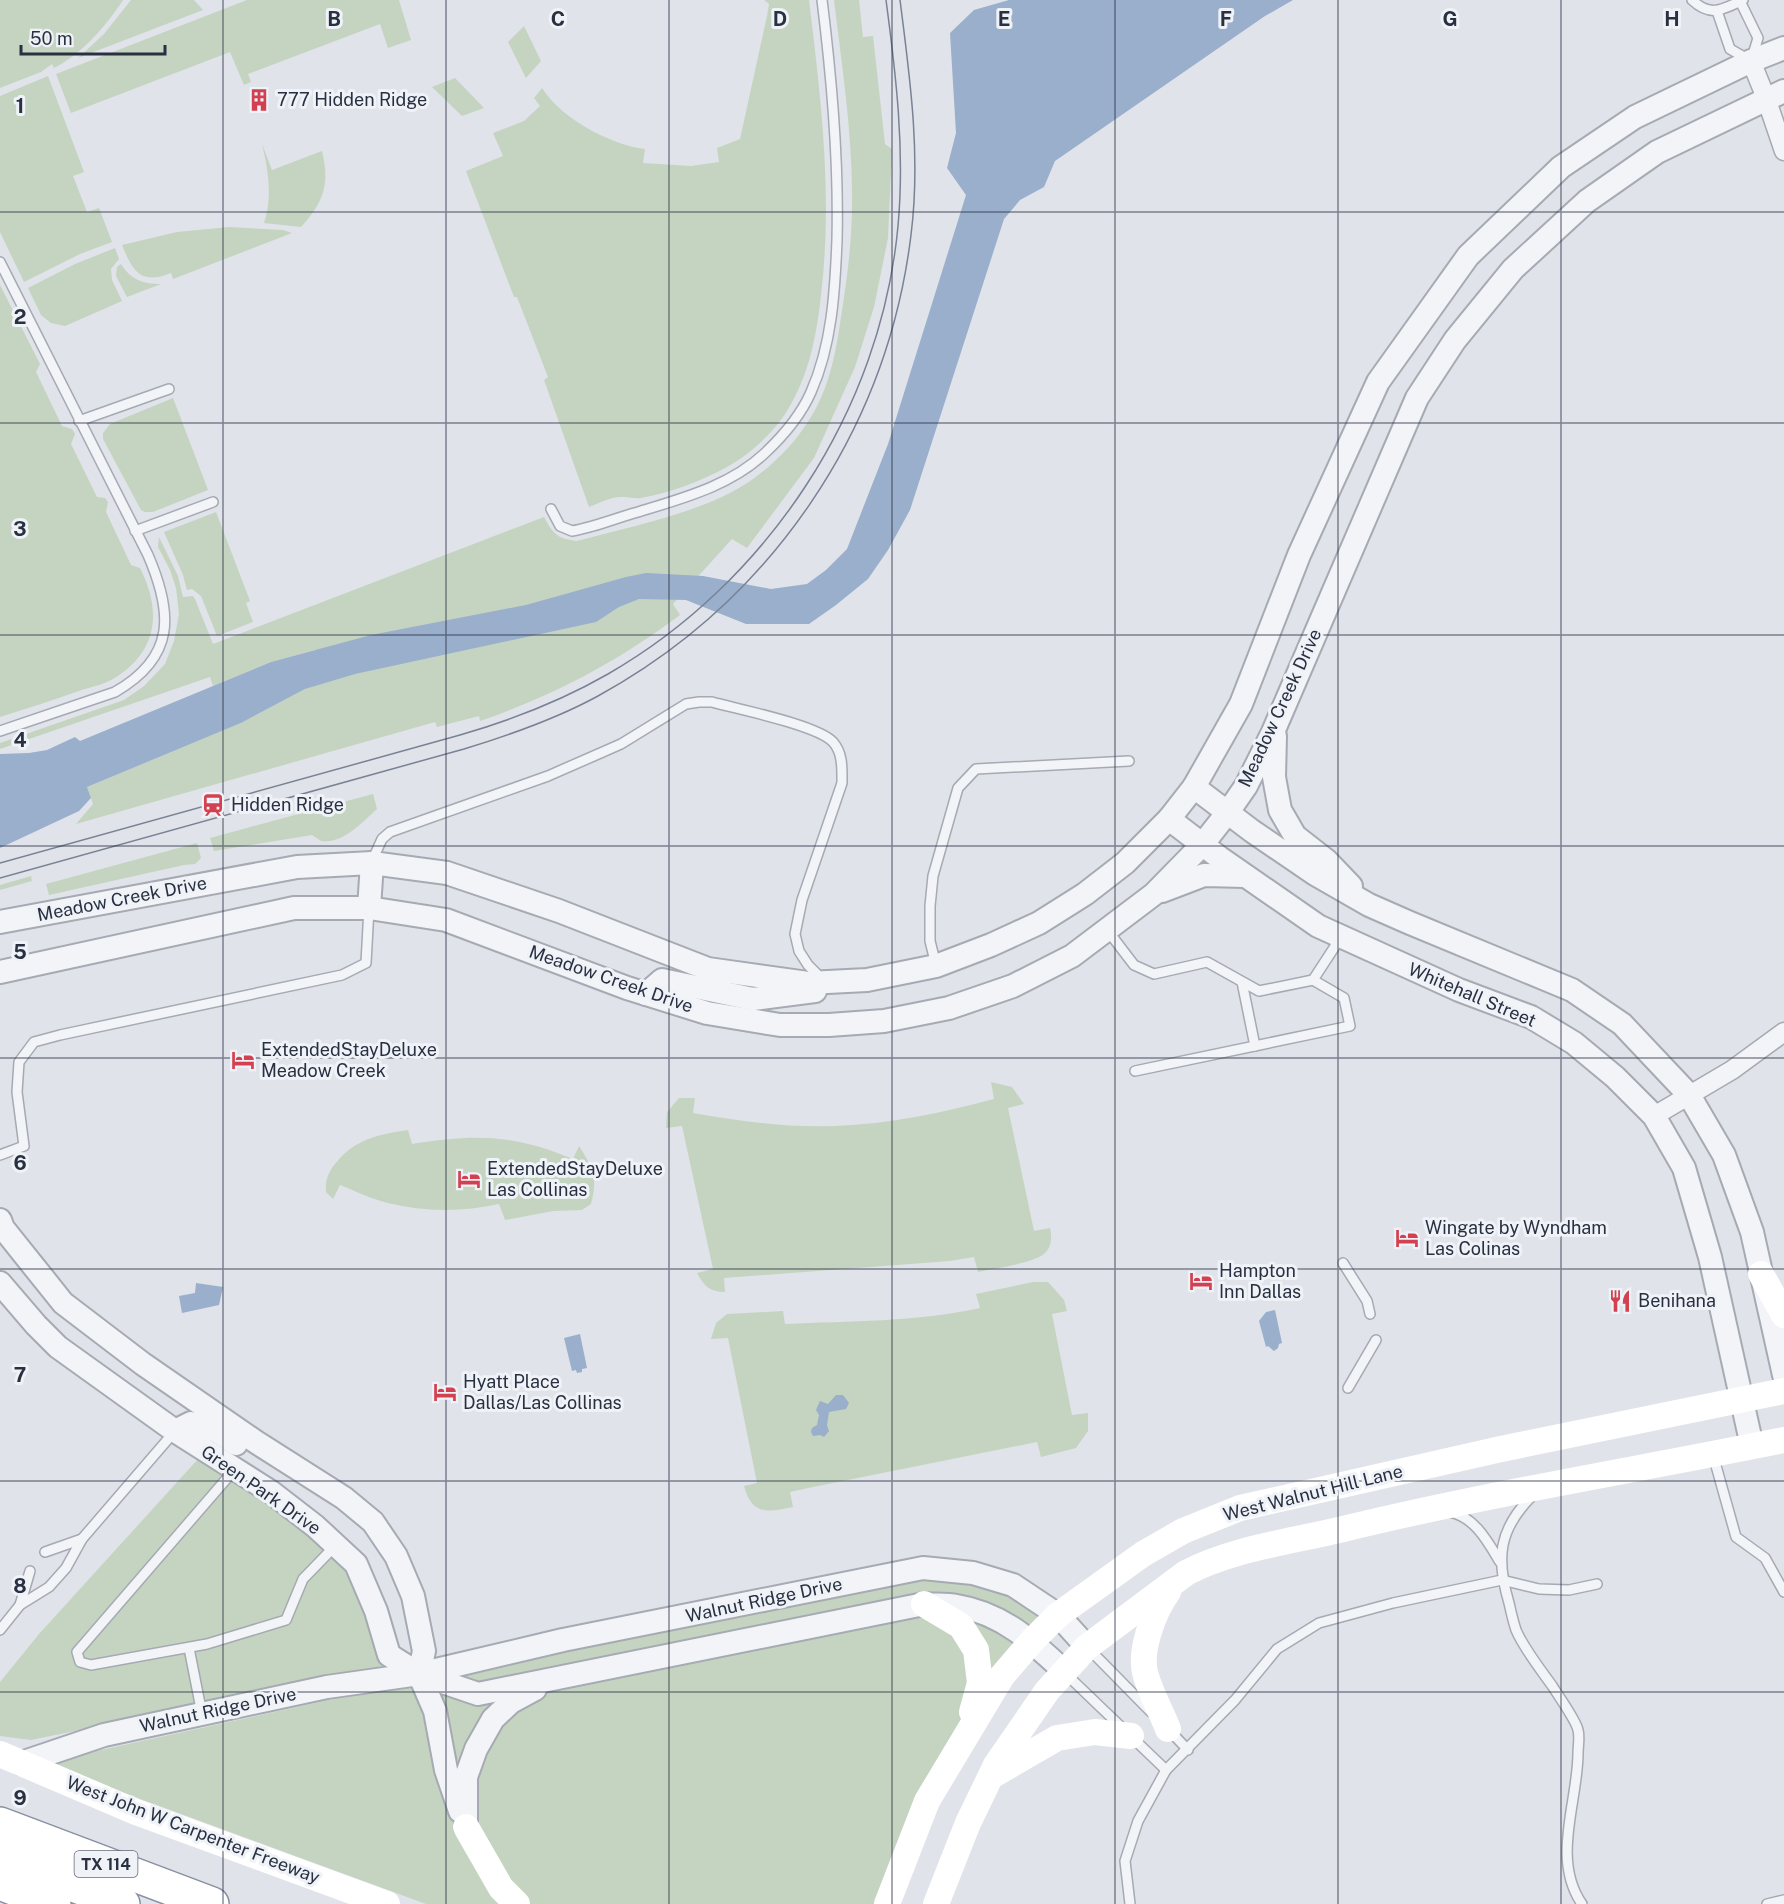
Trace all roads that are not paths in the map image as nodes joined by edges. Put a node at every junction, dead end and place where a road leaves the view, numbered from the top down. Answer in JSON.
{"nodes":[{"id":1,"x":822,"y":0,"type":"edge"},
{"id":2,"x":1692,"y":0,"type":"edge"},
{"id":3,"x":1741,"y":0,"type":"edge"},
{"id":4,"x":1717,"y":11,"type":"junction"},
{"id":5,"x":1784,"y":48,"type":"edge"},
{"id":6,"x":1750,"y":61,"type":"junction"},
{"id":7,"x":1775,"y":95,"type":"edge"},
{"id":8,"x":1784,"y":151,"type":"edge"},
{"id":9,"x":0,"y":262,"type":"edge"},
{"id":10,"x":169,"y":389,"type":"dead end"},
{"id":11,"x":80,"y":421,"type":"junction"},
{"id":12,"x":213,"y":502,"type":"dead end"},
{"id":13,"x":551,"y":509,"type":"dead end"},
{"id":14,"x":135,"y":531,"type":"junction"},
{"id":15,"x":1276,"y":723,"type":"junction"},
{"id":16,"x":0,"y":731,"type":"edge"},
{"id":17,"x":1129,"y":761,"type":"dead end"},
{"id":18,"x":1194,"y":788,"type":"junction"},
{"id":19,"x":1228,"y":812,"type":"junction"},
{"id":20,"x":1169,"y":819,"type":"junction"},
{"id":21,"x":1202,"y":845,"type":"junction"},
{"id":22,"x":372,"y":862,"type":"junction"},
{"id":23,"x":1245,"y":876,"type":"junction"},
{"id":24,"x":1154,"y":894,"type":"junction"},
{"id":25,"x":1369,"y":905,"type":"junction"},
{"id":26,"x":369,"y":908,"type":"junction"},
{"id":27,"x":0,"y":922,"type":"edge"},
{"id":28,"x":1108,"y":931,"type":"junction"},
{"id":29,"x":1341,"y":937,"type":"junction"},
{"id":30,"x":936,"y":966,"type":"junction"},
{"id":31,"x":0,"y":972,"type":"edge"},
{"id":32,"x":867,"y":980,"type":"junction"},
{"id":33,"x":1313,"y":980,"type":"junction"},
{"id":34,"x":825,"y":982,"type":"junction"},
{"id":35,"x":1242,"y":982,"type":"junction"},
{"id":36,"x":646,"y":994,"type":"junction"},
{"id":37,"x":1784,"y":1032,"type":"edge"},
{"id":38,"x":1255,"y":1046,"type":"junction"},
{"id":39,"x":1135,"y":1071,"type":"dead end"},
{"id":40,"x":1689,"y":1095,"type":"junction"},
{"id":41,"x":1654,"y":1116,"type":"junction"},
{"id":42,"x":0,"y":1155,"type":"edge"},
{"id":43,"x":0,"y":1220,"type":"edge"},
{"id":44,"x":1343,"y":1263,"type":"dead end"},
{"id":45,"x":1761,"y":1274,"type":"junction"},
{"id":46,"x":0,"y":1283,"type":"edge"},
{"id":47,"x":1370,"y":1314,"type":"dead end"},
{"id":48,"x":1784,"y":1316,"type":"edge"},
{"id":49,"x":1376,"y":1340,"type":"dead end"},
{"id":50,"x":1784,"y":1375,"type":"edge"},
{"id":51,"x":1348,"y":1388,"type":"dead end"},
{"id":52,"x":1784,"y":1391,"type":"edge"},
{"id":53,"x":1742,"y":1399,"type":"junction"},
{"id":54,"x":175,"y":1431,"type":"junction"},
{"id":55,"x":1784,"y":1440,"type":"edge"},
{"id":56,"x":1752,"y":1446,"type":"junction"},
{"id":57,"x":1712,"y":1454,"type":"junction"},
{"id":58,"x":235,"y":1469,"type":"junction"},
{"id":59,"x":305,"y":1474,"type":"junction"},
{"id":60,"x":1565,"y":1483,"type":"junction"},
{"id":61,"x":1419,"y":1512,"type":"junction"},
{"id":62,"x":82,"y":1539,"type":"junction"},
{"id":63,"x":336,"y":1545,"type":"junction"},
{"id":64,"x":45,"y":1552,"type":"dead end"},
{"id":65,"x":1500,"y":1562,"type":"junction"},
{"id":66,"x":30,"y":1571,"type":"dead end"},
{"id":67,"x":1179,"y":1578,"type":"junction"},
{"id":68,"x":1502,"y":1580,"type":"junction"},
{"id":69,"x":1598,"y":1584,"type":"dead end"},
{"id":70,"x":1784,"y":1592,"type":"edge"},
{"id":71,"x":924,"y":1604,"type":"junction"},
{"id":72,"x":20,"y":1605,"type":"junction"},
{"id":73,"x":1058,"y":1615,"type":"junction"},
{"id":74,"x":0,"y":1630,"type":"edge"},
{"id":75,"x":1032,"y":1641,"type":"junction"},
{"id":76,"x":1087,"y":1647,"type":"junction"},
{"id":77,"x":189,"y":1648,"type":"junction"},
{"id":78,"x":1065,"y":1672,"type":"junction"},
{"id":79,"x":419,"y":1674,"type":"junction"},
{"id":80,"x":554,"y":1680,"type":"junction"},
{"id":81,"x":202,"y":1714,"type":"junction"},
{"id":82,"x":1168,"y":1729,"type":"junction"},
{"id":83,"x":1131,"y":1736,"type":"junction"},
{"id":84,"x":965,"y":1738,"type":"junction"},
{"id":85,"x":1188,"y":1750,"type":"junction"},
{"id":86,"x":11,"y":1759,"type":"edge"},
{"id":87,"x":1166,"y":1770,"type":"junction"},
{"id":88,"x":992,"y":1775,"type":"junction"},
{"id":89,"x":0,"y":1824,"type":"edge"},
{"id":90,"x":466,"y":1827,"type":"junction"},
{"id":91,"x":0,"y":1857,"type":"edge"},
{"id":92,"x":0,"y":1883,"type":"edge"},
{"id":93,"x":1784,"y":1900,"type":"edge"},
{"id":94,"x":54,"y":1904,"type":"edge"},
{"id":95,"x":123,"y":1904,"type":"edge"},
{"id":96,"x":212,"y":1904,"type":"edge"},
{"id":97,"x":387,"y":1904,"type":"edge"},
{"id":98,"x":517,"y":1904,"type":"edge"},
{"id":99,"x":887,"y":1904,"type":"edge"},
{"id":100,"x":936,"y":1904,"type":"edge"},
{"id":101,"x":1130,"y":1904,"type":"edge"},
{"id":102,"x":1581,"y":1904,"type":"edge"},
{"id":103,"x":1767,"y":1904,"type":"edge"}],
"edges":[{"from":1,"to":13,"type":"lane"},
{"from":2,"to":4,"type":"lane"},
{"from":3,"to":4,"type":"lane"},
{"from":3,"to":6,"type":"lane"},
{"from":4,"to":6,"type":"lane"},
{"from":5,"to":6,"type":"street","name":"Meadow Creek Drive"},
{"from":6,"to":7,"type":"street"},
{"from":6,"to":18,"type":"street","name":"Meadow Creek Drive"},
{"from":7,"to":8,"type":"street"},
{"from":7,"to":15,"type":"street","name":"Meadow Creek Drive"},
{"from":9,"to":11,"type":"lane"},
{"from":10,"to":11,"type":"lane"},
{"from":11,"to":14,"type":"lane"},
{"from":12,"to":14,"type":"lane"},
{"from":14,"to":16,"type":"lane"},
{"from":15,"to":19,"type":"street","name":"Meadow Creek Drive"},
{"from":15,"to":25,"type":"street"},
{"from":17,"to":30,"type":"lane"},
{"from":18,"to":19,"type":"street"},
{"from":18,"to":20,"type":"street","name":"Meadow Creek Drive"},
{"from":19,"to":21,"type":"street","name":"Meadow Creek Drive"},
{"from":19,"to":25,"type":"street"},
{"from":20,"to":21,"type":"street","name":"Whitehall Street"},
{"from":20,"to":30,"type":"street","name":"Meadow Creek Drive"},
{"from":21,"to":23,"type":"street","name":"Whitehall Street"},
{"from":21,"to":24,"type":"street","name":"Meadow Creek Drive"},
{"from":22,"to":26,"type":"street"},
{"from":22,"to":27,"type":"street","name":"Meadow Creek Drive"},
{"from":22,"to":34,"type":"street","name":"Meadow Creek Drive"},
{"from":22,"to":34,"type":"lane"},
{"from":23,"to":24,"type":"street"},
{"from":23,"to":29,"type":"street","name":"Whitehall Street"},
{"from":24,"to":28,"type":"street","name":"Meadow Creek Drive"},
{"from":25,"to":40,"type":"street"},
{"from":26,"to":31,"type":"street","name":"Meadow Creek Drive"},
{"from":26,"to":36,"type":"street","name":"Meadow Creek Drive"},
{"from":26,"to":42,"type":"lane"},
{"from":28,"to":35,"type":"lane"},
{"from":28,"to":36,"type":"street","name":"Meadow Creek Drive"},
{"from":29,"to":33,"type":"lane"},
{"from":29,"to":41,"type":"street","name":"Whitehall Street"},
{"from":30,"to":32,"type":"street","name":"Meadow Creek Drive"},
{"from":32,"to":34,"type":"street","name":"Meadow Creek Drive"},
{"from":32,"to":36,"type":"street"},
{"from":33,"to":35,"type":"lane"},
{"from":33,"to":38,"type":"lane"},
{"from":35,"to":38,"type":"lane"},
{"from":37,"to":40,"type":"street"},
{"from":38,"to":39,"type":"lane"},
{"from":40,"to":41,"type":"street"},
{"from":40,"to":45,"type":"street"},
{"from":41,"to":53,"type":"street","name":"Whitehall Street"},
{"from":43,"to":59,"type":"street","name":"Green Park Drive"},
{"from":44,"to":47,"type":"lane"},
{"from":45,"to":48,"type":"main road"},
{"from":45,"to":50,"type":"street"},
{"from":46,"to":54,"type":"street","name":"Green Park Drive"},
{"from":49,"to":51,"type":"lane"},
{"from":52,"to":53,"type":"main road","name":"West Walnut Hill Lane"},
{"from":53,"to":56,"type":"street","name":"Whitehall Street"},
{"from":53,"to":73,"type":"main road","name":"West Walnut Hill Lane"},
{"from":54,"to":58,"type":"street","name":"Green Park Drive"},
{"from":54,"to":59,"type":"street","name":"Green Park Drive"},
{"from":54,"to":62,"type":"lane"},
{"from":55,"to":56,"type":"main road"},
{"from":56,"to":57,"type":"main road"},
{"from":57,"to":60,"type":"main road"},
{"from":57,"to":70,"type":"lane"},
{"from":58,"to":63,"type":"street","name":"Green Park Drive"},
{"from":58,"to":77,"type":"lane"},
{"from":59,"to":79,"type":"street","name":"Green Park Drive"},
{"from":60,"to":61,"type":"main road"},
{"from":60,"to":65,"type":"lane"},
{"from":61,"to":65,"type":"lane"},
{"from":61,"to":67,"type":"main road"},
{"from":62,"to":64,"type":"lane"},
{"from":62,"to":72,"type":"lane"},
{"from":63,"to":77,"type":"lane"},
{"from":63,"to":79,"type":"street","name":"Green Park Drive"},
{"from":65,"to":68,"type":"lane"},
{"from":66,"to":72,"type":"lane"},
{"from":67,"to":76,"type":"main road"},
{"from":67,"to":82,"type":"main road"},
{"from":68,"to":69,"type":"lane"},
{"from":68,"to":85,"type":"lane"},
{"from":68,"to":102,"type":"lane"},
{"from":71,"to":75,"type":"street","name":"Walnut Ridge Drive"},
{"from":71,"to":80,"type":"street","name":"Walnut Ridge Drive"},
{"from":71,"to":84,"type":"main road"},
{"from":72,"to":74,"type":"lane"},
{"from":73,"to":75,"type":"main road","name":"West Walnut Hill Lane"},
{"from":73,"to":76,"type":"street","name":"Walnut Ridge Drive"},
{"from":73,"to":79,"type":"street","name":"Walnut Ridge Drive"},
{"from":75,"to":78,"type":"street","name":"Walnut Ridge Drive"},
{"from":75,"to":84,"type":"main road","name":"West Walnut Hill Lane"},
{"from":76,"to":78,"type":"main road"},
{"from":76,"to":82,"type":"lane"},
{"from":77,"to":81,"type":"lane"},
{"from":78,"to":83,"type":"lane"},
{"from":78,"to":88,"type":"main road"},
{"from":79,"to":80,"type":"street","name":"Walnut Ridge Drive"},
{"from":79,"to":81,"type":"street","name":"Walnut Ridge Drive"},
{"from":79,"to":90,"type":"street"},
{"from":80,"to":90,"type":"street"},
{"from":81,"to":86,"type":"street","name":"Walnut Ridge Drive"},
{"from":82,"to":85,"type":"lane"},
{"from":83,"to":87,"type":"lane"},
{"from":83,"to":88,"type":"main road"},
{"from":84,"to":99,"type":"main road","name":"West Walnut Hill Lane"},
{"from":85,"to":87,"type":"lane"},
{"from":86,"to":97,"type":"main road","name":"West John W Carpenter Freeway"},
{"from":87,"to":101,"type":"lane"},
{"from":88,"to":100,"type":"main road"},
{"from":89,"to":96,"type":"highway","number":"TX 114"},
{"from":90,"to":98,"type":"main road"},
{"from":91,"to":95,"type":"highway"},
{"from":92,"to":94,"type":"highway"},
{"from":93,"to":103,"type":"lane"}]}
